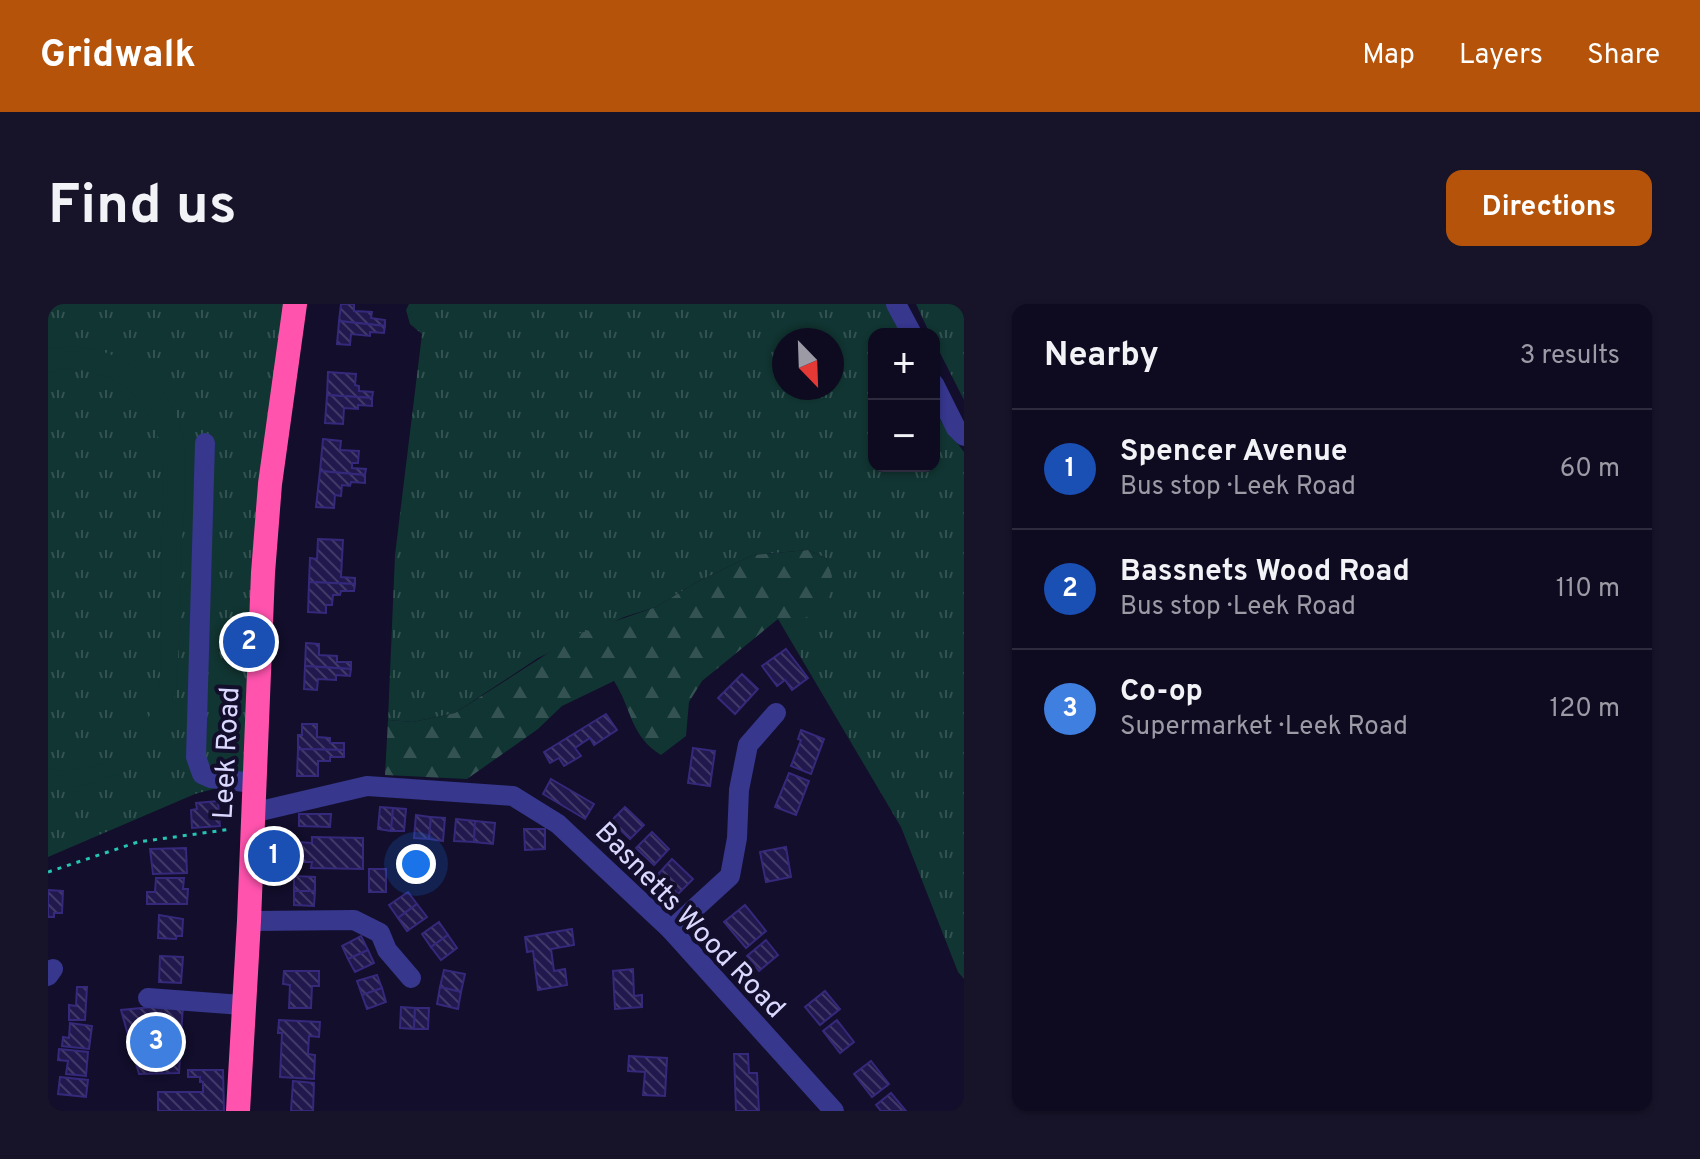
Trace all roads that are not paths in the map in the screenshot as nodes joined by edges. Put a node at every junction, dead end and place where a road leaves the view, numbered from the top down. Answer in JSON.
{"nodes":[{"id":1,"x":295,"y":304,"type":"edge"},
{"id":2,"x":896,"y":304,"type":"edge"},
{"id":3,"x":909,"y":328,"type":"edge"},
{"id":4,"x":940,"y":396,"type":"edge"},
{"id":5,"x":964,"y":436,"type":"edge"},
{"id":6,"x":205,"y":443,"type":"dead end"},
{"id":7,"x":776,"y":713,"type":"dead end"},
{"id":8,"x":253,"y":783,"type":"junction"},
{"id":9,"x":252,"y":820,"type":"junction"},
{"id":10,"x":249,"y":921,"type":"junction"},
{"id":11,"x":671,"y":930,"type":"junction"},
{"id":12,"x":411,"y":978,"type":"dead end"},
{"id":13,"x":148,"y":998,"type":"dead end"},
{"id":14,"x":242,"y":1005,"type":"junction"},
{"id":15,"x":238,"y":1111,"type":"edge"},
{"id":16,"x":834,"y":1111,"type":"edge"}],
"edges":[{"from":1,"to":8,"type":"highway","name":"Leek Road"},
{"from":2,"to":3,"type":"street"},
{"from":4,"to":5,"type":"street"},
{"from":6,"to":8,"type":"street"},
{"from":7,"to":11,"type":"street"},
{"from":8,"to":9,"type":"highway","name":"Leek Road"},
{"from":9,"to":10,"type":"highway","name":"Leek Road"},
{"from":9,"to":11,"type":"street","name":"Basnetts Wood Road"},
{"from":10,"to":12,"type":"street"},
{"from":10,"to":14,"type":"highway","name":"Leek Road"},
{"from":11,"to":16,"type":"street","name":"Basnetts Wood Road"},
{"from":13,"to":14,"type":"street"},
{"from":14,"to":15,"type":"highway","name":"Leek Road"}]}
